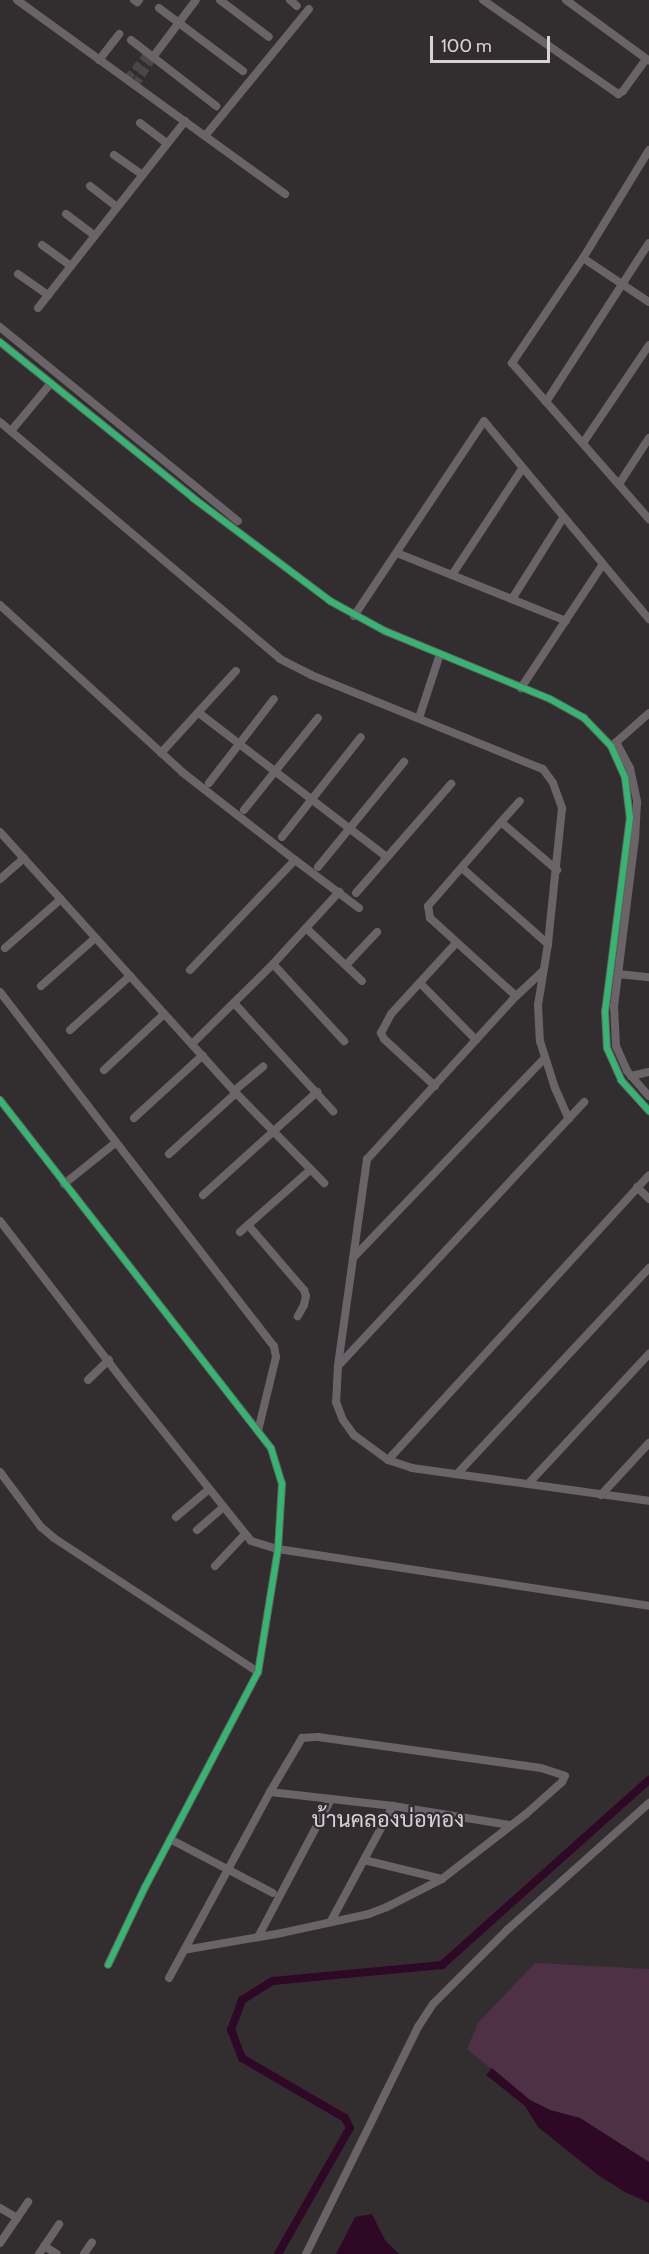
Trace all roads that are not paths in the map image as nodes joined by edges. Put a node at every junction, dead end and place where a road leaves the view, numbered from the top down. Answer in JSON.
{"nodes":[{"id":1,"x":17,"y":0,"type":"edge"},
{"id":2,"x":134,"y":0,"type":"edge"},
{"id":3,"x":139,"y":0,"type":"edge"},
{"id":4,"x":196,"y":0,"type":"edge"},
{"id":5,"x":220,"y":0,"type":"edge"},
{"id":6,"x":290,"y":0,"type":"edge"},
{"id":7,"x":483,"y":0,"type":"edge"},
{"id":8,"x":566,"y":0,"type":"edge"},
{"id":9,"x":297,"y":6,"type":"dead end"},
{"id":10,"x":159,"y":8,"type":"dead end"},
{"id":11,"x":309,"y":9,"type":"dead end"},
{"id":12,"x":179,"y":22,"type":"junction"},
{"id":13,"x":119,"y":34,"type":"dead end"},
{"id":14,"x":269,"y":38,"type":"dead end"},
{"id":15,"x":131,"y":40,"type":"dead end"},
{"id":16,"x":151,"y":56,"type":"junction"},
{"id":17,"x":99,"y":60,"type":"junction"},
{"id":18,"x":647,"y":60,"type":"edge"},
{"id":19,"x":243,"y":71,"type":"dead end"},
{"id":20,"x":216,"y":106,"type":"dead end"},
{"id":21,"x":185,"y":121,"type":"junction"},
{"id":22,"x":140,"y":123,"type":"dead end"},
{"id":23,"x":206,"y":136,"type":"junction"},
{"id":24,"x":167,"y":143,"type":"junction"},
{"id":25,"x":649,"y":150,"type":"edge"},
{"id":26,"x":114,"y":155,"type":"dead end"},
{"id":27,"x":143,"y":175,"type":"junction"},
{"id":28,"x":90,"y":186,"type":"dead end"},
{"id":29,"x":285,"y":194,"type":"dead end"},
{"id":30,"x":117,"y":207,"type":"junction"},
{"id":31,"x":66,"y":214,"type":"dead end"},
{"id":32,"x":95,"y":236,"type":"junction"},
{"id":33,"x":649,"y":243,"type":"edge"},
{"id":34,"x":42,"y":244,"type":"dead end"},
{"id":35,"x":583,"y":258,"type":"junction"},
{"id":36,"x":71,"y":266,"type":"junction"},
{"id":37,"x":18,"y":273,"type":"dead end"},
{"id":38,"x":622,"y":285,"type":"junction"},
{"id":39,"x":48,"y":295,"type":"junction"},
{"id":40,"x":649,"y":302,"type":"edge"},
{"id":41,"x":38,"y":308,"type":"dead end"},
{"id":42,"x":0,"y":327,"type":"edge"},
{"id":43,"x":0,"y":342,"type":"edge"},
{"id":44,"x":649,"y":345,"type":"edge"},
{"id":45,"x":49,"y":386,"type":"junction"},
{"id":46,"x":546,"y":402,"type":"junction"},
{"id":47,"x":103,"y":412,"type":"junction"},
{"id":48,"x":98,"y":421,"type":"junction"},
{"id":49,"x":0,"y":422,"type":"edge"},
{"id":50,"x":11,"y":431,"type":"junction"},
{"id":51,"x":649,"y":438,"type":"edge"},
{"id":52,"x":582,"y":443,"type":"junction"},
{"id":53,"x":522,"y":469,"type":"junction"},
{"id":54,"x":618,"y":484,"type":"junction"},
{"id":55,"x":222,"y":508,"type":"junction"},
{"id":56,"x":216,"y":516,"type":"junction"},
{"id":57,"x":563,"y":518,"type":"junction"},
{"id":58,"x":649,"y":519,"type":"edge"},
{"id":59,"x":238,"y":521,"type":"dead end"},
{"id":60,"x":397,"y":553,"type":"junction"},
{"id":61,"x":603,"y":564,"type":"junction"},
{"id":62,"x":452,"y":575,"type":"junction"},
{"id":63,"x":512,"y":599,"type":"junction"},
{"id":64,"x":0,"y":605,"type":"edge"},
{"id":65,"x":354,"y":616,"type":"junction"},
{"id":66,"x":649,"y":619,"type":"edge"},
{"id":67,"x":566,"y":621,"type":"junction"},
{"id":68,"x":439,"y":658,"type":"junction"},
{"id":69,"x":236,"y":671,"type":"dead end"},
{"id":70,"x":521,"y":688,"type":"junction"},
{"id":71,"x":274,"y":699,"type":"dead end"},
{"id":72,"x":199,"y":713,"type":"junction"},
{"id":73,"x":649,"y":713,"type":"edge"},
{"id":74,"x":318,"y":718,"type":"dead end"},
{"id":75,"x":419,"y":718,"type":"junction"},
{"id":76,"x":361,"y":737,"type":"dead end"},
{"id":77,"x":239,"y":744,"type":"junction"},
{"id":78,"x":614,"y":744,"type":"junction"},
{"id":79,"x":161,"y":753,"type":"junction"},
{"id":80,"x":404,"y":762,"type":"dead end"},
{"id":81,"x":276,"y":771,"type":"junction"},
{"id":82,"x":209,"y":783,"type":"dead end"},
{"id":83,"x":451,"y":784,"type":"dead end"},
{"id":84,"x":312,"y":799,"type":"junction"},
{"id":85,"x":520,"y":801,"type":"dead end"},
{"id":86,"x":244,"y":810,"type":"dead end"},
{"id":87,"x":501,"y":822,"type":"junction"},
{"id":88,"x":350,"y":828,"type":"junction"},
{"id":89,"x":0,"y":832,"type":"edge"},
{"id":90,"x":282,"y":837,"type":"dead end"},
{"id":91,"x":387,"y":857,"type":"junction"},
{"id":92,"x":24,"y":858,"type":"junction"},
{"id":93,"x":295,"y":860,"type":"junction"},
{"id":94,"x":318,"y":867,"type":"dead end"},
{"id":95,"x":462,"y":868,"type":"junction"},
{"id":96,"x":557,"y":870,"type":"junction"},
{"id":97,"x":0,"y":879,"type":"edge"},
{"id":98,"x":339,"y":892,"type":"junction"},
{"id":99,"x":356,"y":893,"type":"dead end"},
{"id":100,"x":60,"y":899,"type":"junction"},
{"id":101,"x":359,"y":908,"type":"dead end"},
{"id":102,"x":614,"y":921,"type":"junction"},
{"id":103,"x":625,"y":921,"type":"junction"},
{"id":104,"x":306,"y":928,"type":"junction"},
{"id":105,"x":377,"y":932,"type":"dead end"},
{"id":106,"x":96,"y":938,"type":"junction"},
{"id":107,"x":456,"y":943,"type":"junction"},
{"id":108,"x":548,"y":944,"type":"junction"},
{"id":109,"x":5,"y":948,"type":"dead end"},
{"id":110,"x":273,"y":964,"type":"junction"},
{"id":111,"x":347,"y":964,"type":"junction"},
{"id":112,"x":190,"y":970,"type":"dead end"},
{"id":113,"x":543,"y":971,"type":"junction"},
{"id":114,"x":618,"y":974,"type":"junction"},
{"id":115,"x":130,"y":976,"type":"junction"},
{"id":116,"x":649,"y":977,"type":"edge"},
{"id":117,"x":362,"y":981,"type":"dead end"},
{"id":118,"x":420,"y":983,"type":"junction"},
{"id":119,"x":41,"y":986,"type":"dead end"},
{"id":120,"x":0,"y":992,"type":"edge"},
{"id":121,"x":516,"y":996,"type":"junction"},
{"id":122,"x":234,"y":1003,"type":"junction"},
{"id":123,"x":164,"y":1014,"type":"junction"},
{"id":124,"x":70,"y":1030,"type":"dead end"},
{"id":125,"x":476,"y":1040,"type":"junction"},
{"id":126,"x":344,"y":1041,"type":"dead end"},
{"id":127,"x":192,"y":1044,"type":"junction"},
{"id":128,"x":203,"y":1055,"type":"junction"},
{"id":129,"x":545,"y":1058,"type":"junction"},
{"id":130,"x":263,"y":1067,"type":"dead end"},
{"id":131,"x":104,"y":1070,"type":"dead end"},
{"id":132,"x":649,"y":1072,"type":"edge"},
{"id":133,"x":631,"y":1076,"type":"junction"},
{"id":134,"x":435,"y":1086,"type":"junction"},
{"id":135,"x":235,"y":1092,"type":"junction"},
{"id":136,"x":317,"y":1092,"type":"junction"},
{"id":137,"x":649,"y":1096,"type":"edge"},
{"id":138,"x":0,"y":1100,"type":"edge"},
{"id":139,"x":584,"y":1102,"type":"dead end"},
{"id":140,"x":333,"y":1111,"type":"dead end"},
{"id":141,"x":649,"y":1111,"type":"edge"},
{"id":142,"x":135,"y":1118,"type":"dead end"},
{"id":143,"x":569,"y":1119,"type":"junction"},
{"id":144,"x":273,"y":1131,"type":"junction"},
{"id":145,"x":115,"y":1143,"type":"junction"},
{"id":146,"x":169,"y":1154,"type":"dead end"},
{"id":147,"x":310,"y":1170,"type":"junction"},
{"id":148,"x":649,"y":1175,"type":"edge"},
{"id":149,"x":324,"y":1183,"type":"dead end"},
{"id":150,"x":64,"y":1184,"type":"junction"},
{"id":151,"x":637,"y":1187,"type":"junction"},
{"id":152,"x":203,"y":1195,"type":"dead end"},
{"id":153,"x":649,"y":1198,"type":"edge"},
{"id":154,"x":0,"y":1221,"type":"edge"},
{"id":155,"x":248,"y":1225,"type":"junction"},
{"id":156,"x":240,"y":1232,"type":"dead end"},
{"id":157,"x":353,"y":1259,"type":"junction"},
{"id":158,"x":649,"y":1268,"type":"edge"},
{"id":159,"x":298,"y":1316,"type":"dead end"},
{"id":160,"x":649,"y":1354,"type":"edge"},
{"id":161,"x":109,"y":1360,"type":"junction"},
{"id":162,"x":338,"y":1366,"type":"junction"},
{"id":163,"x":88,"y":1380,"type":"dead end"},
{"id":164,"x":258,"y":1431,"type":"junction"},
{"id":165,"x":649,"y":1443,"type":"edge"},
{"id":166,"x":387,"y":1460,"type":"junction"},
{"id":167,"x":0,"y":1472,"type":"edge"},
{"id":168,"x":458,"y":1473,"type":"junction"},
{"id":169,"x":528,"y":1484,"type":"junction"},
{"id":170,"x":209,"y":1489,"type":"junction"},
{"id":171,"x":601,"y":1495,"type":"junction"},
{"id":172,"x":649,"y":1501,"type":"edge"},
{"id":173,"x":223,"y":1507,"type":"junction"},
{"id":174,"x":176,"y":1517,"type":"dead end"},
{"id":175,"x":197,"y":1530,"type":"dead end"},
{"id":176,"x":245,"y":1534,"type":"junction"},
{"id":177,"x":278,"y":1549,"type":"junction"},
{"id":178,"x":215,"y":1566,"type":"dead end"},
{"id":179,"x":649,"y":1606,"type":"edge"},
{"id":180,"x":258,"y":1672,"type":"junction"},
{"id":181,"x":270,"y":1792,"type":"junction"},
{"id":182,"x":331,"y":1799,"type":"junction"},
{"id":183,"x":649,"y":1803,"type":"edge"},
{"id":184,"x":393,"y":1806,"type":"junction"},
{"id":185,"x":509,"y":1825,"type":"junction"},
{"id":186,"x":170,"y":1839,"type":"junction"},
{"id":187,"x":364,"y":1860,"type":"junction"},
{"id":188,"x":228,"y":1871,"type":"junction"},
{"id":189,"x":442,"y":1879,"type":"junction"},
{"id":190,"x":273,"y":1893,"type":"dead end"},
{"id":191,"x":331,"y":1922,"type":"junction"},
{"id":192,"x":258,"y":1937,"type":"junction"},
{"id":193,"x":184,"y":1950,"type":"junction"},
{"id":194,"x":108,"y":1965,"type":"dead end"},
{"id":195,"x":169,"y":1978,"type":"dead end"},
{"id":196,"x":28,"y":2202,"type":"dead end"},
{"id":197,"x":0,"y":2208,"type":"edge"},
{"id":198,"x":17,"y":2218,"type":"junction"},
{"id":199,"x":59,"y":2224,"type":"dead end"},
{"id":200,"x":92,"y":2242,"type":"dead end"},
{"id":201,"x":0,"y":2243,"type":"edge"},
{"id":202,"x":44,"y":2246,"type":"junction"},
{"id":203,"x":39,"y":2254,"type":"edge"},
{"id":204,"x":57,"y":2254,"type":"edge"},
{"id":205,"x":84,"y":2254,"type":"edge"},
{"id":206,"x":306,"y":2254,"type":"edge"}],
"edges":[{"from":1,"to":17,"type":"street"},
{"from":2,"to":3,"type":"street"},
{"from":4,"to":12,"type":"street"},
{"from":5,"to":14,"type":"street"},
{"from":6,"to":9,"type":"street"},
{"from":7,"to":18,"type":"street"},
{"from":8,"to":18,"type":"street"},
{"from":10,"to":12,"type":"street"},
{"from":11,"to":23,"type":"street"},
{"from":12,"to":16,"type":"street"},
{"from":12,"to":19,"type":"street"},
{"from":13,"to":17,"type":"street"},
{"from":15,"to":16,"type":"street"},
{"from":16,"to":20,"type":"street"},
{"from":17,"to":21,"type":"street"},
{"from":21,"to":23,"type":"street"},
{"from":21,"to":24,"type":"street"},
{"from":22,"to":24,"type":"street"},
{"from":23,"to":29,"type":"street"},
{"from":24,"to":27,"type":"street"},
{"from":25,"to":35,"type":"street"},
{"from":26,"to":27,"type":"street"},
{"from":27,"to":30,"type":"street"},
{"from":28,"to":30,"type":"street"},
{"from":30,"to":32,"type":"street"},
{"from":31,"to":32,"type":"street"},
{"from":32,"to":36,"type":"street"},
{"from":33,"to":38,"type":"street"},
{"from":34,"to":36,"type":"street"},
{"from":35,"to":38,"type":"street"},
{"from":35,"to":46,"type":"street"},
{"from":36,"to":39,"type":"street"},
{"from":37,"to":39,"type":"street"},
{"from":38,"to":40,"type":"street"},
{"from":38,"to":46,"type":"street"},
{"from":39,"to":41,"type":"street"},
{"from":42,"to":47,"type":"street"},
{"from":43,"to":45,"type":"street"},
{"from":44,"to":52,"type":"street"},
{"from":45,"to":48,"type":"street"},
{"from":45,"to":50,"type":"street"},
{"from":46,"to":52,"type":"street"},
{"from":47,"to":48,"type":"street"},
{"from":47,"to":55,"type":"street"},
{"from":48,"to":56,"type":"street"},
{"from":49,"to":50,"type":"street"},
{"from":50,"to":75,"type":"street"},
{"from":51,"to":54,"type":"street"},
{"from":52,"to":54,"type":"street"},
{"from":53,"to":57,"type":"street"},
{"from":53,"to":60,"type":"street"},
{"from":53,"to":62,"type":"street"},
{"from":54,"to":58,"type":"street"},
{"from":55,"to":56,"type":"street"},
{"from":55,"to":59,"type":"street"},
{"from":56,"to":65,"type":"street"},
{"from":57,"to":61,"type":"street"},
{"from":57,"to":63,"type":"street"},
{"from":60,"to":62,"type":"street"},
{"from":60,"to":65,"type":"street"},
{"from":61,"to":66,"type":"street"},
{"from":61,"to":67,"type":"street"},
{"from":62,"to":63,"type":"street"},
{"from":63,"to":67,"type":"street"},
{"from":64,"to":79,"type":"street"},
{"from":65,"to":68,"type":"street"},
{"from":67,"to":70,"type":"street"},
{"from":68,"to":70,"type":"street"},
{"from":68,"to":75,"type":"street"},
{"from":69,"to":72,"type":"street"},
{"from":70,"to":78,"type":"street"},
{"from":71,"to":77,"type":"street"},
{"from":72,"to":77,"type":"street"},
{"from":72,"to":79,"type":"street"},
{"from":73,"to":78,"type":"street"},
{"from":74,"to":81,"type":"street"},
{"from":75,"to":96,"type":"street"},
{"from":76,"to":84,"type":"street"},
{"from":77,"to":81,"type":"street"},
{"from":77,"to":82,"type":"street"},
{"from":78,"to":102,"type":"street"},
{"from":78,"to":103,"type":"street"},
{"from":79,"to":93,"type":"street"},
{"from":80,"to":88,"type":"street"},
{"from":81,"to":84,"type":"street"},
{"from":81,"to":86,"type":"street"},
{"from":83,"to":91,"type":"street"},
{"from":84,"to":88,"type":"street"},
{"from":84,"to":90,"type":"street"},
{"from":85,"to":87,"type":"street"},
{"from":87,"to":95,"type":"street"},
{"from":87,"to":96,"type":"street"},
{"from":88,"to":91,"type":"street"},
{"from":88,"to":94,"type":"street"},
{"from":89,"to":92,"type":"street"},
{"from":91,"to":99,"type":"street"},
{"from":92,"to":97,"type":"street"},
{"from":92,"to":100,"type":"street"},
{"from":93,"to":98,"type":"street"},
{"from":93,"to":112,"type":"street"},
{"from":95,"to":107,"type":"street"},
{"from":95,"to":108,"type":"street"},
{"from":96,"to":108,"type":"street"},
{"from":98,"to":101,"type":"street"},
{"from":98,"to":104,"type":"street"},
{"from":100,"to":106,"type":"street"},
{"from":100,"to":109,"type":"street"},
{"from":102,"to":103,"type":"street"},
{"from":102,"to":141,"type":"street"},
{"from":103,"to":114,"type":"street"},
{"from":104,"to":110,"type":"street"},
{"from":104,"to":111,"type":"street"},
{"from":105,"to":111,"type":"street"},
{"from":106,"to":115,"type":"street"},
{"from":106,"to":119,"type":"street"},
{"from":107,"to":118,"type":"street"},
{"from":107,"to":121,"type":"street"},
{"from":108,"to":113,"type":"street"},
{"from":110,"to":122,"type":"street"},
{"from":110,"to":126,"type":"street"},
{"from":111,"to":117,"type":"street"},
{"from":113,"to":121,"type":"street"},
{"from":113,"to":129,"type":"street"},
{"from":114,"to":116,"type":"street"},
{"from":114,"to":133,"type":"street"},
{"from":115,"to":123,"type":"street"},
{"from":115,"to":124,"type":"street"},
{"from":118,"to":125,"type":"street"},
{"from":118,"to":134,"type":"street"},
{"from":120,"to":145,"type":"street"},
{"from":121,"to":125,"type":"street"},
{"from":122,"to":127,"type":"street"},
{"from":122,"to":136,"type":"street"},
{"from":123,"to":127,"type":"street"},
{"from":123,"to":131,"type":"street"},
{"from":125,"to":134,"type":"street"},
{"from":127,"to":128,"type":"street"},
{"from":128,"to":135,"type":"street"},
{"from":128,"to":142,"type":"street"},
{"from":129,"to":143,"type":"street"},
{"from":129,"to":157,"type":"street"},
{"from":130,"to":135,"type":"street"},
{"from":132,"to":133,"type":"street"},
{"from":133,"to":137,"type":"street"},
{"from":134,"to":157,"type":"street"},
{"from":135,"to":144,"type":"street"},
{"from":135,"to":146,"type":"street"},
{"from":136,"to":140,"type":"street"},
{"from":136,"to":144,"type":"street"},
{"from":138,"to":150,"type":"street"},
{"from":139,"to":143,"type":"street"},
{"from":143,"to":162,"type":"street"},
{"from":144,"to":147,"type":"street"},
{"from":144,"to":152,"type":"street"},
{"from":145,"to":150,"type":"street"},
{"from":145,"to":164,"type":"street"},
{"from":147,"to":149,"type":"street"},
{"from":147,"to":155,"type":"street"},
{"from":148,"to":151,"type":"street"},
{"from":150,"to":164,"type":"street"},
{"from":151,"to":153,"type":"street"},
{"from":151,"to":166,"type":"street"},
{"from":154,"to":161,"type":"street"},
{"from":155,"to":156,"type":"street"},
{"from":155,"to":159,"type":"street"},
{"from":157,"to":162,"type":"street"},
{"from":158,"to":168,"type":"street"},
{"from":160,"to":169,"type":"street"},
{"from":161,"to":163,"type":"street"},
{"from":161,"to":170,"type":"street"},
{"from":162,"to":166,"type":"street"},
{"from":164,"to":177,"type":"street"},
{"from":165,"to":171,"type":"street"},
{"from":166,"to":168,"type":"street"},
{"from":167,"to":180,"type":"street"},
{"from":168,"to":169,"type":"street"},
{"from":169,"to":171,"type":"street"},
{"from":170,"to":173,"type":"street"},
{"from":170,"to":174,"type":"street"},
{"from":171,"to":172,"type":"street"},
{"from":173,"to":175,"type":"street"},
{"from":173,"to":176,"type":"street"},
{"from":176,"to":177,"type":"street"},
{"from":176,"to":178,"type":"street"},
{"from":177,"to":179,"type":"street"},
{"from":177,"to":180,"type":"street"},
{"from":180,"to":186,"type":"street"},
{"from":181,"to":182,"type":"street"},
{"from":181,"to":185,"type":"street"},
{"from":181,"to":188,"type":"street"},
{"from":182,"to":184,"type":"street"},
{"from":182,"to":192,"type":"street"},
{"from":183,"to":206,"type":"street"},
{"from":184,"to":185,"type":"street"},
{"from":184,"to":187,"type":"street"},
{"from":185,"to":189,"type":"street"},
{"from":186,"to":188,"type":"street"},
{"from":186,"to":194,"type":"street"},
{"from":187,"to":189,"type":"street"},
{"from":187,"to":191,"type":"street"},
{"from":188,"to":190,"type":"street"},
{"from":188,"to":193,"type":"street"},
{"from":189,"to":191,"type":"street"},
{"from":191,"to":192,"type":"street"},
{"from":192,"to":193,"type":"street"},
{"from":193,"to":195,"type":"street"},
{"from":196,"to":198,"type":"street"},
{"from":197,"to":198,"type":"street"},
{"from":198,"to":201,"type":"street"},
{"from":199,"to":202,"type":"street"},
{"from":200,"to":205,"type":"street"},
{"from":202,"to":203,"type":"street"},
{"from":202,"to":204,"type":"street"}]}
